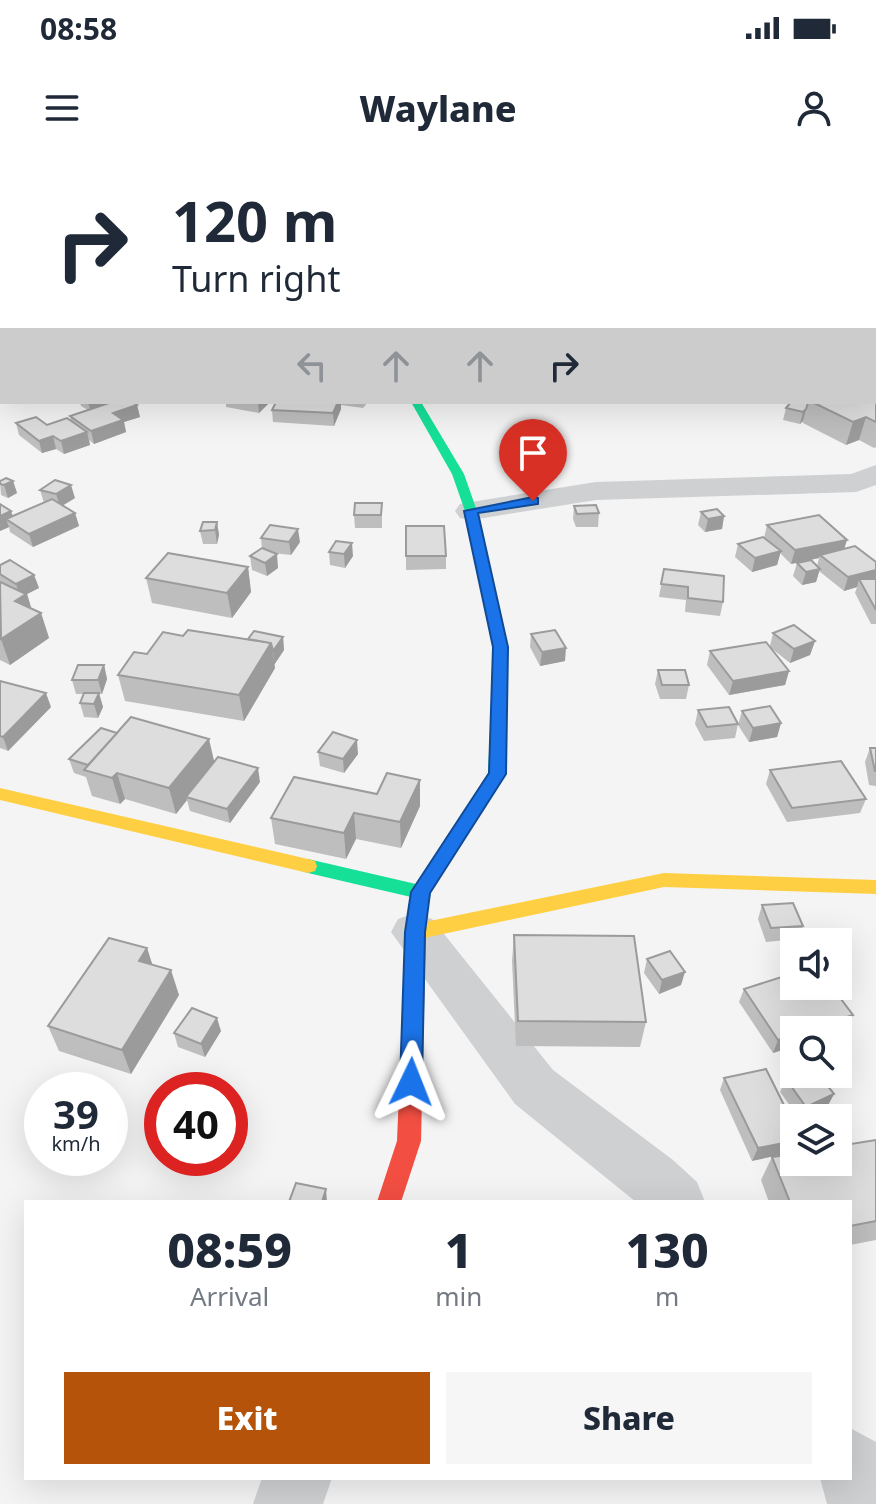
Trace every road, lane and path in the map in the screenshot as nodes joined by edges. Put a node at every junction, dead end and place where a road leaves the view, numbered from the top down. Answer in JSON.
{"nodes":[{"id":1,"x":417,"y":404,"type":"edge"},
{"id":2,"x":876,"y":474,"type":"edge"},
{"id":3,"x":471,"y":511,"type":"junction"},
{"id":4,"x":0,"y":794,"type":"edge"},
{"id":5,"x":876,"y":887,"type":"edge"},
{"id":6,"x":418,"y":912,"type":"junction"},
{"id":7,"x":390,"y":1200,"type":"edge"},
{"id":8,"x":674,"y":1200,"type":"edge"},
{"id":9,"x":852,"y":1470,"type":"edge"},
{"id":10,"x":296,"y":1480,"type":"edge"},
{"id":11,"x":288,"y":1504,"type":"edge"},
{"id":12,"x":862,"y":1504,"type":"edge"}],
"edges":[{"from":1,"to":3,"type":"street"},
{"from":2,"to":3,"type":"street"},
{"from":3,"to":6,"type":"street"},
{"from":4,"to":6,"type":"street"},
{"from":5,"to":6,"type":"street"},
{"from":6,"to":7,"type":"street"},
{"from":6,"to":8,"type":"street"},
{"from":9,"to":12,"type":"street"},
{"from":10,"to":11,"type":"street"}]}
